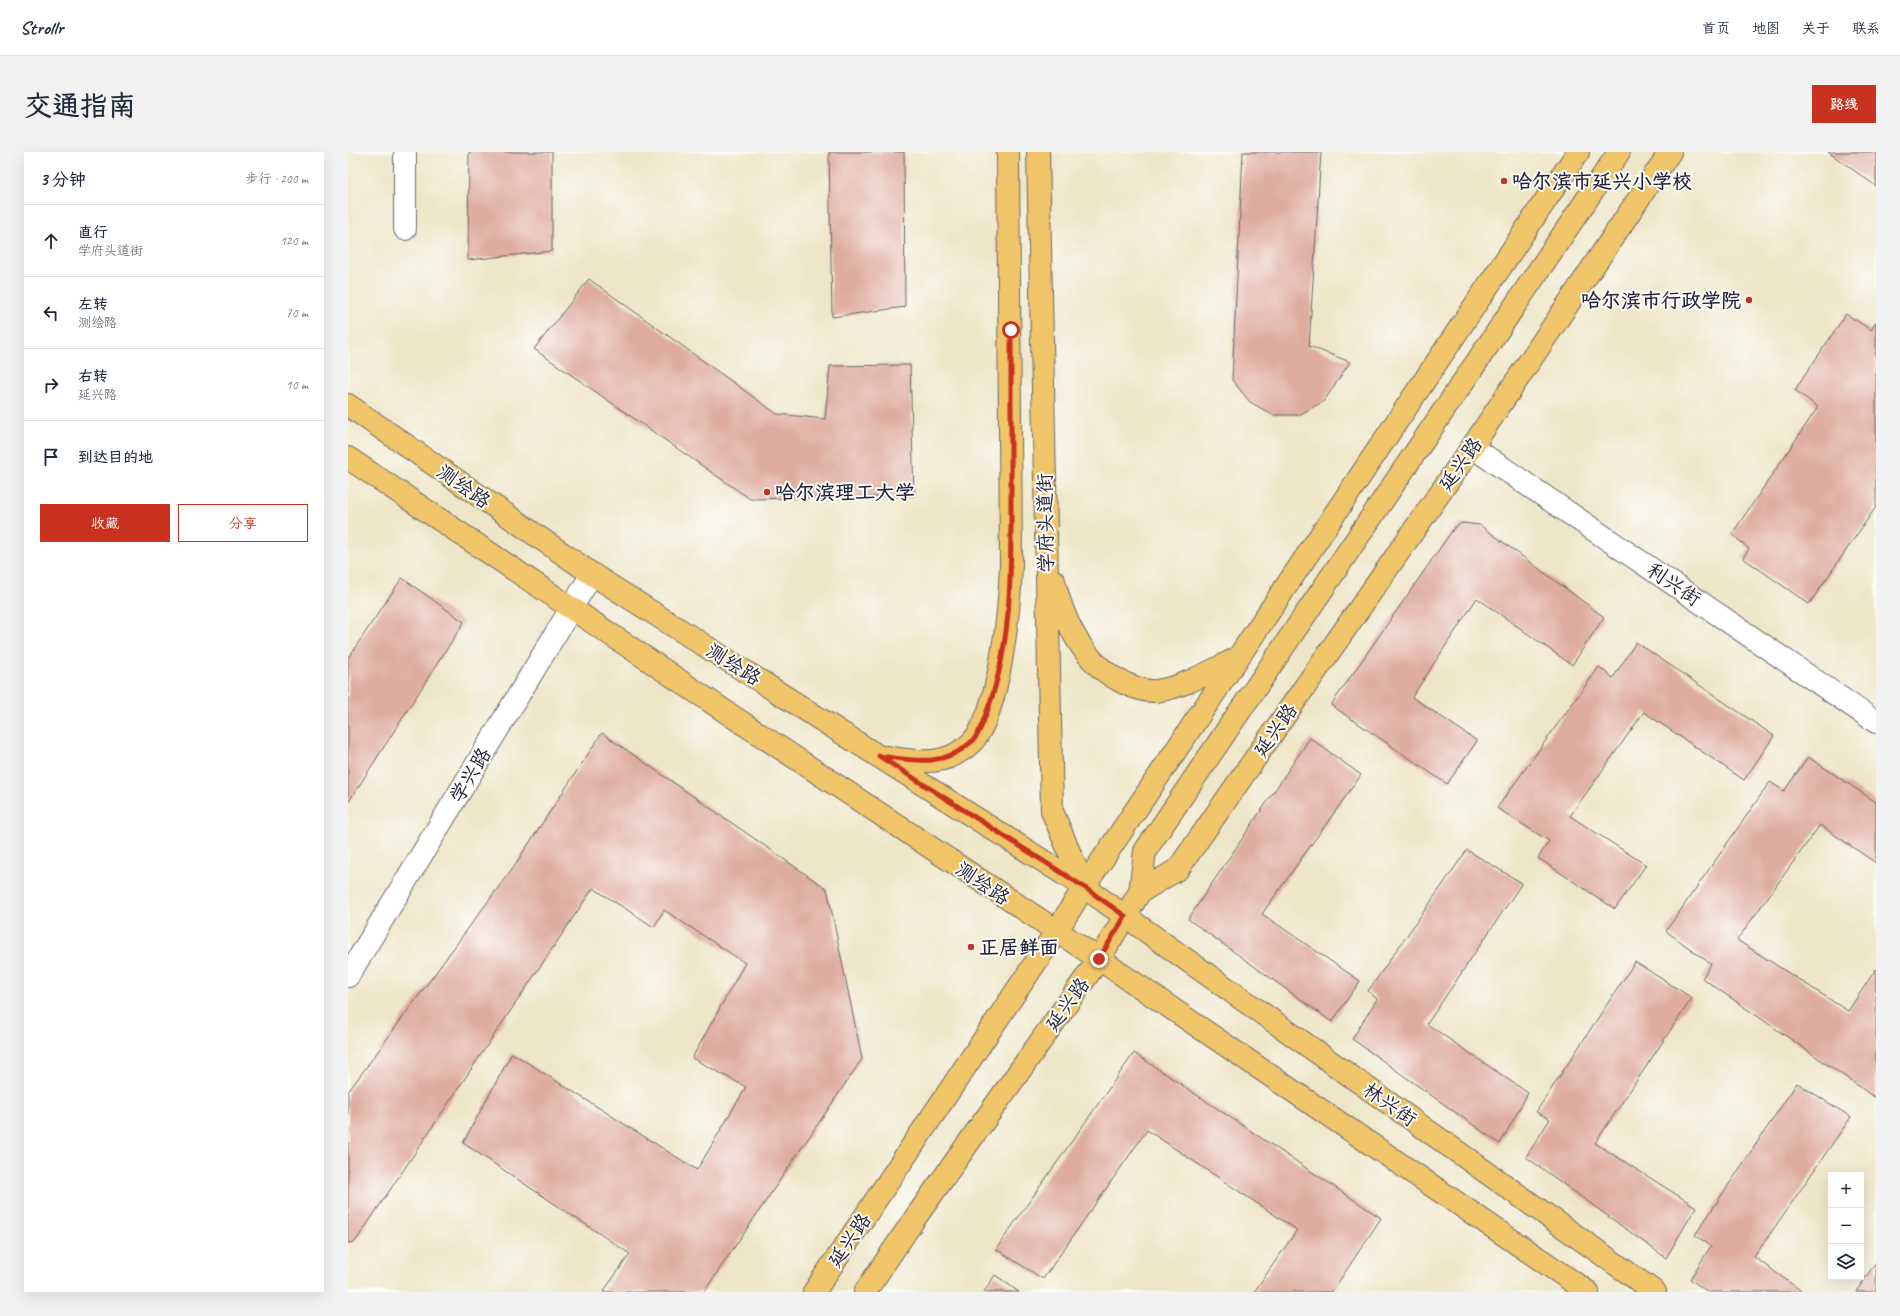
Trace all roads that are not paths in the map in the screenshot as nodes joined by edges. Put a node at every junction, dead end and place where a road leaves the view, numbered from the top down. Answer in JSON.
{"nodes":[{"id":1,"x":405,"y":152,"type":"edge"},
{"id":2,"x":1008,"y":152,"type":"edge"},
{"id":3,"x":1038,"y":152,"type":"edge"},
{"id":4,"x":1578,"y":152,"type":"edge"},
{"id":5,"x":1619,"y":152,"type":"edge"},
{"id":6,"x":1670,"y":152,"type":"edge"},
{"id":7,"x":405,"y":229,"type":"dead end"},
{"id":8,"x":348,"y":405,"type":"edge"},
{"id":9,"x":1472,"y":447,"type":"junction"},
{"id":10,"x":348,"y":458,"type":"edge"},
{"id":11,"x":1046,"y":546,"type":"junction"},
{"id":12,"x":592,"y":574,"type":"junction"},
{"id":13,"x":571,"y":608,"type":"junction"},
{"id":14,"x":1238,"y":658,"type":"junction"},
{"id":15,"x":1876,"y":722,"type":"edge"},
{"id":16,"x":879,"y":756,"type":"junction"},
{"id":17,"x":1084,"y":887,"type":"junction"},
{"id":18,"x":1140,"y":892,"type":"junction"},
{"id":19,"x":1125,"y":916,"type":"junction"},
{"id":20,"x":1056,"y":932,"type":"junction"},
{"id":21,"x":1099,"y":959,"type":"junction"},
{"id":22,"x":348,"y":976,"type":"edge"},
{"id":23,"x":814,"y":1292,"type":"edge"},
{"id":24,"x":865,"y":1292,"type":"edge"},
{"id":25,"x":1588,"y":1292,"type":"edge"},
{"id":26,"x":1655,"y":1292,"type":"edge"}],
"edges":[{"from":1,"to":7,"type":"street"},
{"from":2,"to":16,"type":"main road","name":"学府头道街"},
{"from":3,"to":11,"type":"main road","name":"学府头道街"},
{"from":4,"to":14,"type":"main road","name":"延兴路"},
{"from":5,"to":18,"type":"main road"},
{"from":6,"to":9,"type":"main road","name":"延兴路"},
{"from":8,"to":12,"type":"main road","name":"测绘路"},
{"from":9,"to":15,"type":"street","name":"利兴街"},
{"from":9,"to":18,"type":"main road","name":"延兴路"},
{"from":10,"to":13,"type":"main road","name":"测绘路"},
{"from":11,"to":14,"type":"main road"},
{"from":11,"to":17,"type":"main road","name":"学府头道街"},
{"from":12,"to":13,"type":"street","name":"学兴路"},
{"from":12,"to":16,"type":"main road","name":"测绘路"},
{"from":13,"to":20,"type":"main road","name":"测绘路"},
{"from":13,"to":22,"type":"street","name":"学兴路"},
{"from":14,"to":17,"type":"main road","name":"延兴路"},
{"from":16,"to":17,"type":"main road","name":"测绘路"},
{"from":17,"to":19,"type":"main road","name":"测绘路"},
{"from":17,"to":20,"type":"main road","name":"延兴路"},
{"from":18,"to":19,"type":"main road","name":"延兴路"},
{"from":19,"to":21,"type":"main road","name":"延兴路"},
{"from":19,"to":26,"type":"main road","name":"林兴街"},
{"from":20,"to":21,"type":"main road","name":"测绘路"},
{"from":20,"to":23,"type":"main road","name":"延兴路"},
{"from":21,"to":24,"type":"main road","name":"延兴路"},
{"from":21,"to":25,"type":"main road"}]}
